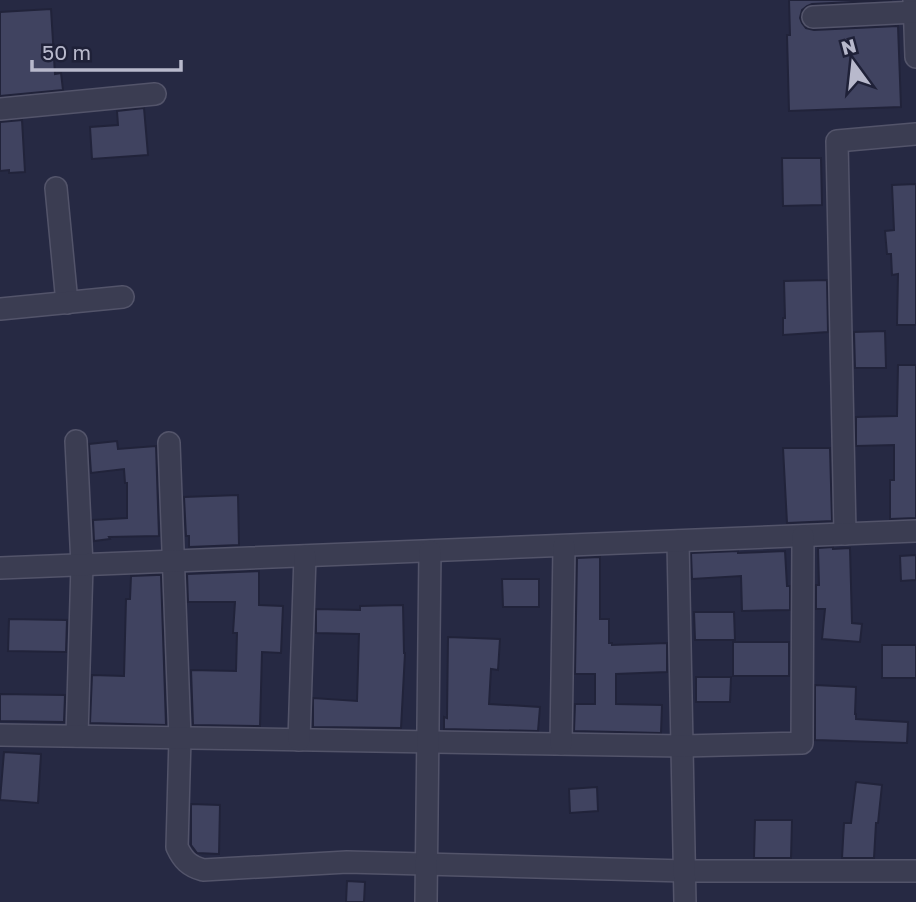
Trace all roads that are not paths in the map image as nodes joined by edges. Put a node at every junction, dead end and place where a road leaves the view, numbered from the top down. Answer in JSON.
{"nodes":[{"id":1,"x":915,"y":8,"type":"edge"},
{"id":2,"x":813,"y":17,"type":"dead end"},
{"id":3,"x":916,"y":57,"type":"edge"},
{"id":4,"x":155,"y":94,"type":"dead end"},
{"id":5,"x":0,"y":109,"type":"edge"},
{"id":6,"x":916,"y":134,"type":"edge"},
{"id":7,"x":56,"y":188,"type":"dead end"},
{"id":8,"x":123,"y":297,"type":"dead end"},
{"id":9,"x":67,"y":303,"type":"junction"},
{"id":10,"x":0,"y":309,"type":"edge"},
{"id":11,"x":76,"y":441,"type":"dead end"},
{"id":12,"x":169,"y":443,"type":"dead end"},
{"id":13,"x":916,"y":531,"type":"edge"},
{"id":14,"x":845,"y":534,"type":"junction"},
{"id":15,"x":803,"y":536,"type":"junction"},
{"id":16,"x":678,"y":541,"type":"junction"},
{"id":17,"x":564,"y":546,"type":"junction"},
{"id":18,"x":430,"y":551,"type":"junction"},
{"id":19,"x":305,"y":556,"type":"junction"},
{"id":20,"x":173,"y":562,"type":"junction"},
{"id":21,"x":82,"y":565,"type":"junction"},
{"id":22,"x":0,"y":568,"type":"edge"},
{"id":23,"x":0,"y":735,"type":"edge"},
{"id":24,"x":77,"y":736,"type":"junction"},
{"id":25,"x":180,"y":738,"type":"junction"},
{"id":26,"x":299,"y":740,"type":"junction"},
{"id":27,"x":427,"y":742,"type":"junction"},
{"id":28,"x":561,"y":744,"type":"junction"},
{"id":29,"x":683,"y":746,"type":"junction"},
{"id":30,"x":428,"y":864,"type":"junction"},
{"id":31,"x":685,"y":871,"type":"junction"},
{"id":32,"x":916,"y":871,"type":"edge"},
{"id":33,"x":426,"y":902,"type":"edge"},
{"id":34,"x":685,"y":902,"type":"edge"}],
"edges":[{"from":1,"to":2,"type":"street"},
{"from":1,"to":3,"type":"street"},
{"from":4,"to":5,"type":"street"},
{"from":6,"to":14,"type":"street"},
{"from":7,"to":9,"type":"street"},
{"from":8,"to":9,"type":"street"},
{"from":9,"to":10,"type":"street"},
{"from":11,"to":21,"type":"street"},
{"from":12,"to":20,"type":"street"},
{"from":13,"to":14,"type":"street"},
{"from":14,"to":15,"type":"street"},
{"from":15,"to":16,"type":"street"},
{"from":15,"to":29,"type":"street"},
{"from":16,"to":17,"type":"street"},
{"from":16,"to":29,"type":"street"},
{"from":17,"to":18,"type":"street"},
{"from":17,"to":28,"type":"street"},
{"from":18,"to":19,"type":"street"},
{"from":18,"to":27,"type":"street"},
{"from":19,"to":20,"type":"street"},
{"from":19,"to":26,"type":"street"},
{"from":20,"to":21,"type":"street"},
{"from":20,"to":25,"type":"street"},
{"from":21,"to":22,"type":"street"},
{"from":21,"to":24,"type":"street"},
{"from":23,"to":24,"type":"street"},
{"from":24,"to":25,"type":"street"},
{"from":25,"to":26,"type":"street"},
{"from":25,"to":30,"type":"street"},
{"from":26,"to":27,"type":"street"},
{"from":27,"to":28,"type":"street"},
{"from":27,"to":30,"type":"street"},
{"from":28,"to":29,"type":"street"},
{"from":29,"to":31,"type":"street"},
{"from":30,"to":31,"type":"street"},
{"from":30,"to":33,"type":"street"},
{"from":31,"to":32,"type":"street"},
{"from":31,"to":34,"type":"street"}]}
